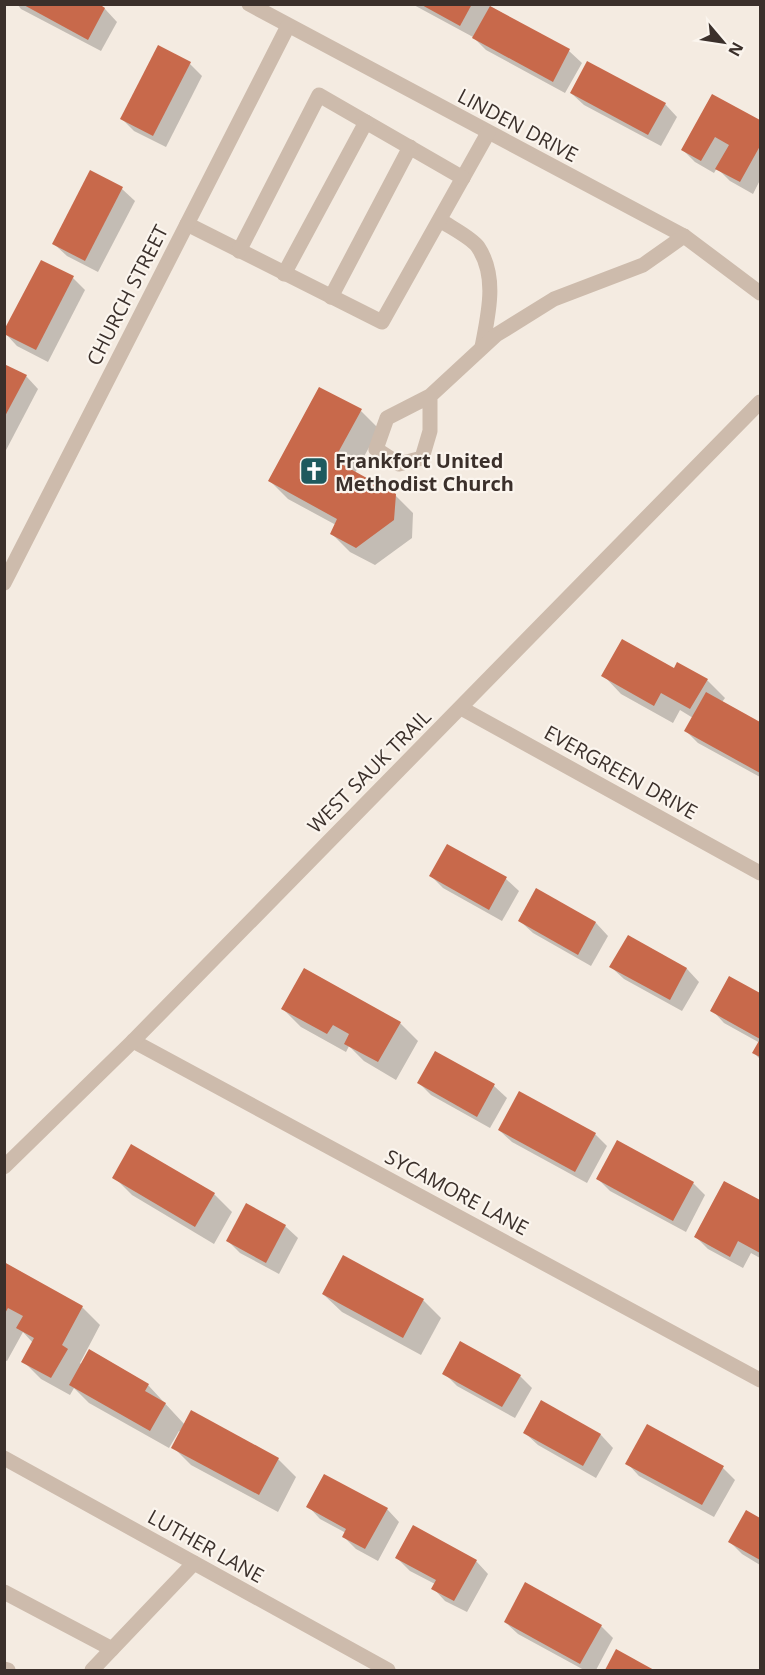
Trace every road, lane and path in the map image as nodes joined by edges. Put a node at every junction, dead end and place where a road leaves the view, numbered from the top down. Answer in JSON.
{"nodes":[{"id":1,"x":249,"y":4,"type":"edge"},
{"id":2,"x":288,"y":26,"type":"junction"},
{"id":3,"x":366,"y":122,"type":"junction"},
{"id":4,"x":488,"y":133,"type":"junction"},
{"id":5,"x":410,"y":147,"type":"junction"},
{"id":6,"x":463,"y":178,"type":"junction"},
{"id":7,"x":440,"y":220,"type":"junction"},
{"id":8,"x":186,"y":224,"type":"junction"},
{"id":9,"x":684,"y":237,"type":"junction"},
{"id":10,"x":239,"y":251,"type":"junction"},
{"id":11,"x":284,"y":274,"type":"junction"},
{"id":12,"x":760,"y":293,"type":"edge"},
{"id":13,"x":331,"y":297,"type":"junction"},
{"id":14,"x":482,"y":347,"type":"junction"},
{"id":15,"x":430,"y":396,"type":"junction"},
{"id":16,"x":760,"y":402,"type":"edge"},
{"id":17,"x":4,"y":582,"type":"edge"},
{"id":18,"x":461,"y":708,"type":"junction"},
{"id":19,"x":760,"y":873,"type":"edge"},
{"id":20,"x":133,"y":1041,"type":"junction"},
{"id":21,"x":4,"y":1167,"type":"edge"},
{"id":22,"x":760,"y":1380,"type":"edge"},
{"id":23,"x":4,"y":1458,"type":"edge"},
{"id":24,"x":194,"y":1563,"type":"junction"},
{"id":25,"x":4,"y":1592,"type":"edge"},
{"id":26,"x":112,"y":1649,"type":"junction"},
{"id":27,"x":92,"y":1671,"type":"edge"},
{"id":28,"x":388,"y":1671,"type":"edge"}],
"edges":[{"from":1,"to":2,"type":"street","name":"LINDEN DRIVE"},
{"from":2,"to":4,"type":"street","name":"LINDEN DRIVE"},
{"from":2,"to":8,"type":"street","name":"CHURCH STREET"},
{"from":3,"to":5,"type":"street"},
{"from":3,"to":10,"type":"street"},
{"from":3,"to":11,"type":"street"},
{"from":4,"to":6,"type":"street"},
{"from":4,"to":9,"type":"street","name":"LINDEN DRIVE"},
{"from":5,"to":6,"type":"street"},
{"from":5,"to":13,"type":"street"},
{"from":6,"to":7,"type":"street"},
{"from":7,"to":13,"type":"street"},
{"from":7,"to":14,"type":"street"},
{"from":8,"to":10,"type":"street"},
{"from":8,"to":17,"type":"street","name":"CHURCH STREET"},
{"from":9,"to":12,"type":"street","name":"LINDEN DRIVE"},
{"from":9,"to":14,"type":"street"},
{"from":10,"to":11,"type":"street"},
{"from":11,"to":13,"type":"street"},
{"from":14,"to":15,"type":"street"},
{"from":15,"to":15,"type":"street"},
{"from":16,"to":18,"type":"street","name":"WEST SAUK TRAIL"},
{"from":18,"to":19,"type":"street","name":"EVERGREEN DRIVE"},
{"from":18,"to":20,"type":"street","name":"WEST SAUK TRAIL"},
{"from":20,"to":21,"type":"street","name":"WEST SAUK TRAIL"},
{"from":20,"to":22,"type":"street","name":"SYCAMORE LANE"},
{"from":23,"to":24,"type":"street","name":"LUTHER LANE"},
{"from":24,"to":26,"type":"street"},
{"from":24,"to":28,"type":"street","name":"LUTHER LANE"},
{"from":25,"to":26,"type":"street"},
{"from":26,"to":27,"type":"street"}]}
